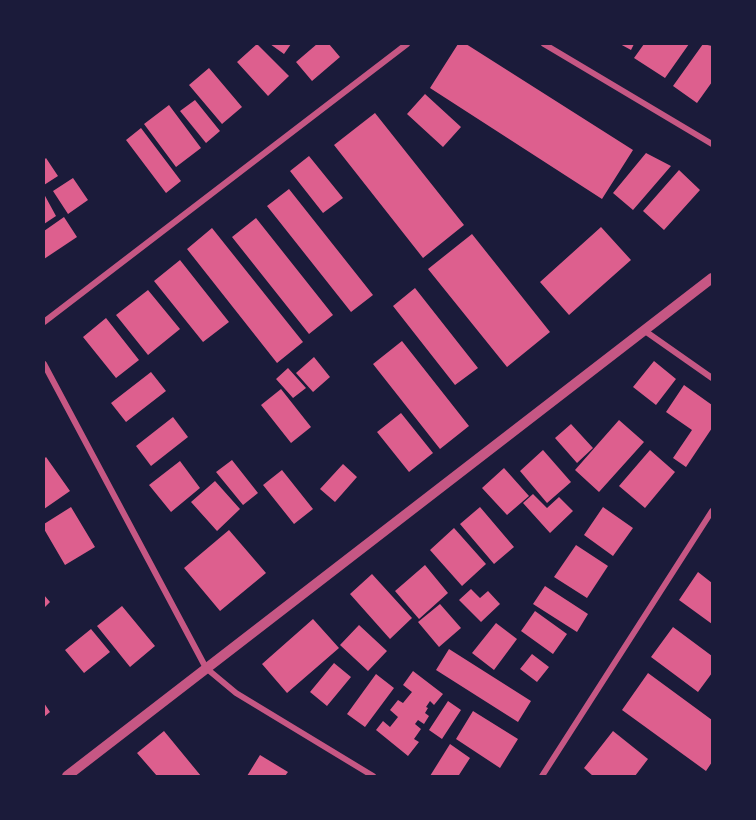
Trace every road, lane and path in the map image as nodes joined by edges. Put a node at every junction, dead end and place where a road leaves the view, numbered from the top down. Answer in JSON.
{"nodes":[{"id":1,"x":407,"y":44,"type":"edge"},
{"id":2,"x":544,"y":44,"type":"edge"},
{"id":3,"x":712,"y":144,"type":"edge"},
{"id":4,"x":712,"y":279,"type":"edge"},
{"id":5,"x":44,"y":322,"type":"edge"},
{"id":6,"x":645,"y":331,"type":"junction"},
{"id":7,"x":44,"y":364,"type":"edge"},
{"id":8,"x":712,"y":378,"type":"edge"},
{"id":9,"x":712,"y":511,"type":"edge"},
{"id":10,"x":206,"y":668,"type":"junction"},
{"id":11,"x":67,"y":777,"type":"edge"},
{"id":12,"x":373,"y":777,"type":"edge"},
{"id":13,"x":542,"y":777,"type":"edge"}],
"edges":[{"from":1,"to":5,"type":"street"},
{"from":2,"to":3,"type":"street"},
{"from":4,"to":6,"type":"street"},
{"from":6,"to":8,"type":"street"},
{"from":6,"to":10,"type":"street"},
{"from":7,"to":10,"type":"street"},
{"from":9,"to":13,"type":"street"},
{"from":10,"to":11,"type":"street"},
{"from":10,"to":12,"type":"street"}]}
